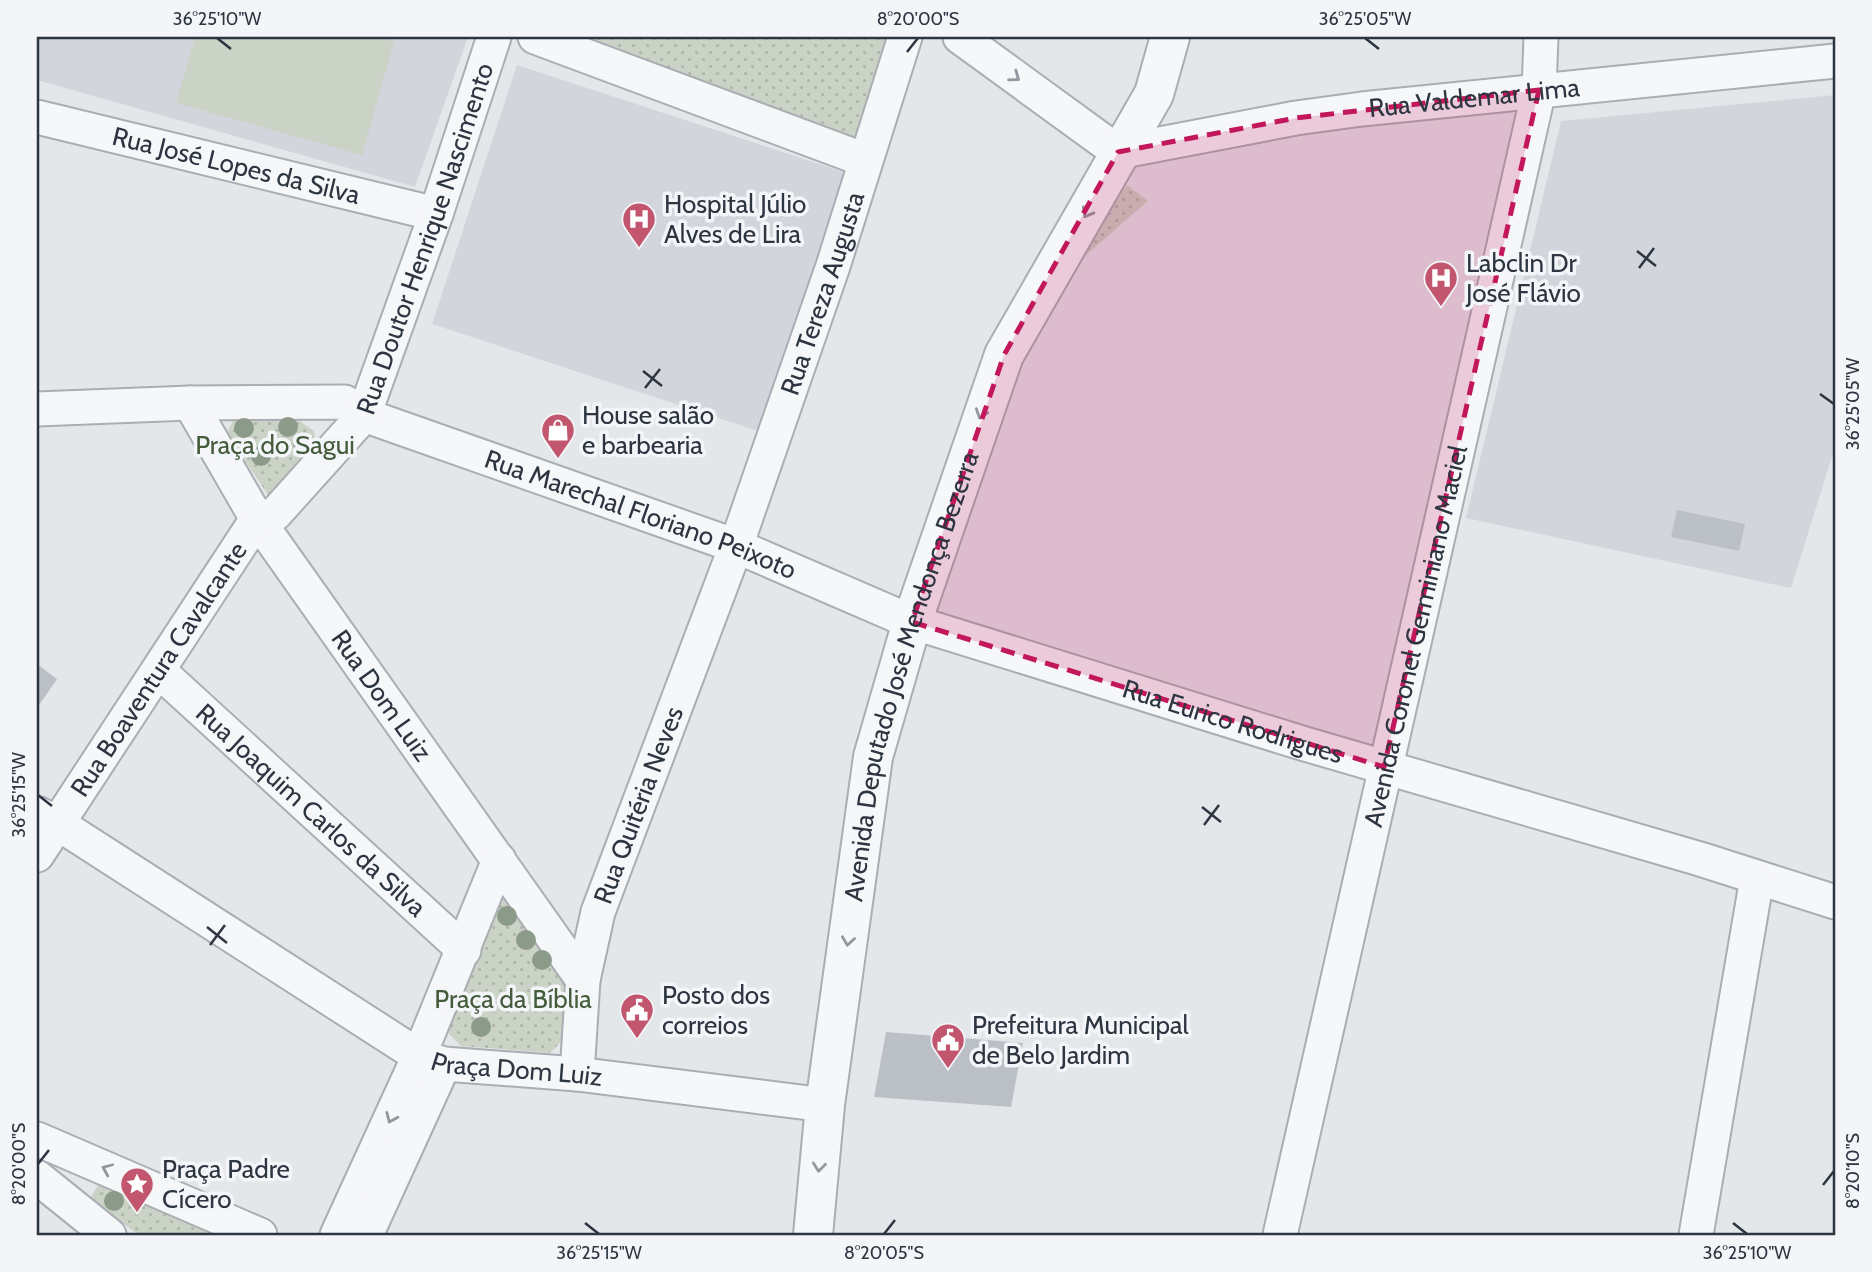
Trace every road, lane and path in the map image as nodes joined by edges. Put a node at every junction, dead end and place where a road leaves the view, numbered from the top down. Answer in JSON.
{"nodes":[{"id":1,"x":494,"y":37,"type":"edge"},
{"id":2,"x":535,"y":37,"type":"edge"},
{"id":3,"x":905,"y":37,"type":"edge"},
{"id":4,"x":960,"y":37,"type":"edge"},
{"id":5,"x":1170,"y":37,"type":"edge"},
{"id":6,"x":1541,"y":37,"type":"edge"},
{"id":7,"x":1835,"y":61,"type":"edge"},
{"id":8,"x":1539,"y":90,"type":"junction"},
{"id":9,"x":37,"y":117,"type":"edge"},
{"id":10,"x":1118,"y":152,"type":"junction"},
{"id":11,"x":865,"y":160,"type":"junction"},
{"id":12,"x":436,"y":214,"type":"junction"},
{"id":13,"x":190,"y":403,"type":"junction"},
{"id":14,"x":37,"y":409,"type":"edge"},
{"id":15,"x":364,"y":415,"type":"junction"},
{"id":16,"x":257,"y":519,"type":"junction"},
{"id":17,"x":736,"y":546,"type":"junction"},
{"id":18,"x":912,"y":622,"type":"junction"},
{"id":19,"x":159,"y":671,"type":"junction"},
{"id":20,"x":1384,"y":767,"type":"junction"},
{"id":21,"x":47,"y":818,"type":"edge"},
{"id":22,"x":37,"y":855,"type":"edge"},
{"id":23,"x":499,"y":860,"type":"junction"},
{"id":24,"x":1757,"y":878,"type":"junction"},
{"id":25,"x":1835,"y":902,"type":"edge"},
{"id":26,"x":464,"y":950,"type":"junction"},
{"id":27,"x":583,"y":980,"type":"junction"},
{"id":28,"x":432,"y":1060,"type":"junction"},
{"id":29,"x":577,"y":1073,"type":"junction"},
{"id":30,"x":825,"y":1105,"type":"junction"},
{"id":31,"x":37,"y":1139,"type":"edge"},
{"id":32,"x":37,"y":1177,"type":"edge"},
{"id":33,"x":108,"y":1235,"type":"edge"},
{"id":34,"x":260,"y":1235,"type":"edge"},
{"id":35,"x":337,"y":1235,"type":"edge"},
{"id":36,"x":366,"y":1235,"type":"edge"},
{"id":37,"x":813,"y":1235,"type":"edge"},
{"id":38,"x":1280,"y":1235,"type":"edge"},
{"id":39,"x":1696,"y":1235,"type":"edge"}],
"edges":[{"from":1,"to":12,"type":"street","name":"Rua Doutor Henrique Nascimento"},
{"from":2,"to":11,"type":"street"},
{"from":3,"to":11,"type":"street","name":"Rua Tereza Augusta"},
{"from":4,"to":10,"type":"street","one_way":true},
{"from":5,"to":10,"type":"street","name":"Avenida Deputado José Mendonça Bezerra"},
{"from":6,"to":8,"type":"street","name":"Avenida Coronel Germiniano Maciel"},
{"from":7,"to":8,"type":"street","name":"Rua Valdemar Lima"},
{"from":8,"to":10,"type":"street","name":"Rua Valdemar Lima"},
{"from":8,"to":20,"type":"street","name":"Avenida Coronel Germiniano Maciel"},
{"from":9,"to":12,"type":"street","name":"Rua José Lopes da Silva"},
{"from":10,"to":18,"type":"street","name":"Avenida Deputado José Mendonça Bezerra","one_way":true},
{"from":11,"to":17,"type":"street","name":"Rua Tereza Augusta"},
{"from":12,"to":15,"type":"street","name":"Rua Doutor Henrique Nascimento"},
{"from":13,"to":14,"type":"street","name":"Rua Marechal Floriano Peixoto"},
{"from":13,"to":15,"type":"street","name":"Rua Marechal Floriano Peixoto"},
{"from":13,"to":16,"type":"street","name":"Rua Dom Luiz"},
{"from":15,"to":16,"type":"street","name":"Rua Doutor Henrique Nascimento"},
{"from":15,"to":17,"type":"street","name":"Rua Marechal Floriano Peixoto"},
{"from":16,"to":19,"type":"street","name":"Rua Boaventura Cavalcante"},
{"from":16,"to":23,"type":"street","name":"Rua Dom Luiz"},
{"from":17,"to":18,"type":"street","name":"Rua Marechal Floriano Peixoto"},
{"from":17,"to":27,"type":"street","name":"Rua Quitéria Neves"},
{"from":18,"to":20,"type":"street","name":"Rua Eurico Rodrigues"},
{"from":18,"to":30,"type":"street","name":"Avenida Deputado José Mendonça Bezerra","one_way":true},
{"from":19,"to":21,"type":"street","name":"Rua Boaventura Cavalcante"},
{"from":19,"to":26,"type":"street","name":"Rua Joaquim Carlos da Silva"},
{"from":20,"to":24,"type":"street","name":"Rua Eurico Rodrigues"},
{"from":20,"to":38,"type":"street","name":"Avenida Coronel Germiniano Maciel"},
{"from":21,"to":22,"type":"street","name":"Rua Boaventura Cavalcante"},
{"from":21,"to":28,"type":"street"},
{"from":23,"to":26,"type":"street","name":"Praça Dom Luiz"},
{"from":23,"to":27,"type":"street","name":"Rua Dom Luiz"},
{"from":24,"to":25,"type":"street","name":"Rua Eurico Rodrigues"},
{"from":24,"to":39,"type":"street"},
{"from":26,"to":28,"type":"street","name":"Praça Dom Luiz"},
{"from":27,"to":29,"type":"street","name":"Rua Quitéria Neves"},
{"from":28,"to":29,"type":"street","name":"Praça Dom Luiz"},
{"from":28,"to":35,"type":"street","one_way":true},
{"from":28,"to":36,"type":"street"},
{"from":29,"to":30,"type":"street","name":"Praça Dom Luiz"},
{"from":30,"to":37,"type":"street","name":"Avenida Deputado José Mendonça Bezerra","one_way":true},
{"from":34,"to":31,"type":"street","one_way":true},
{"from":32,"to":33,"type":"street"}]}
